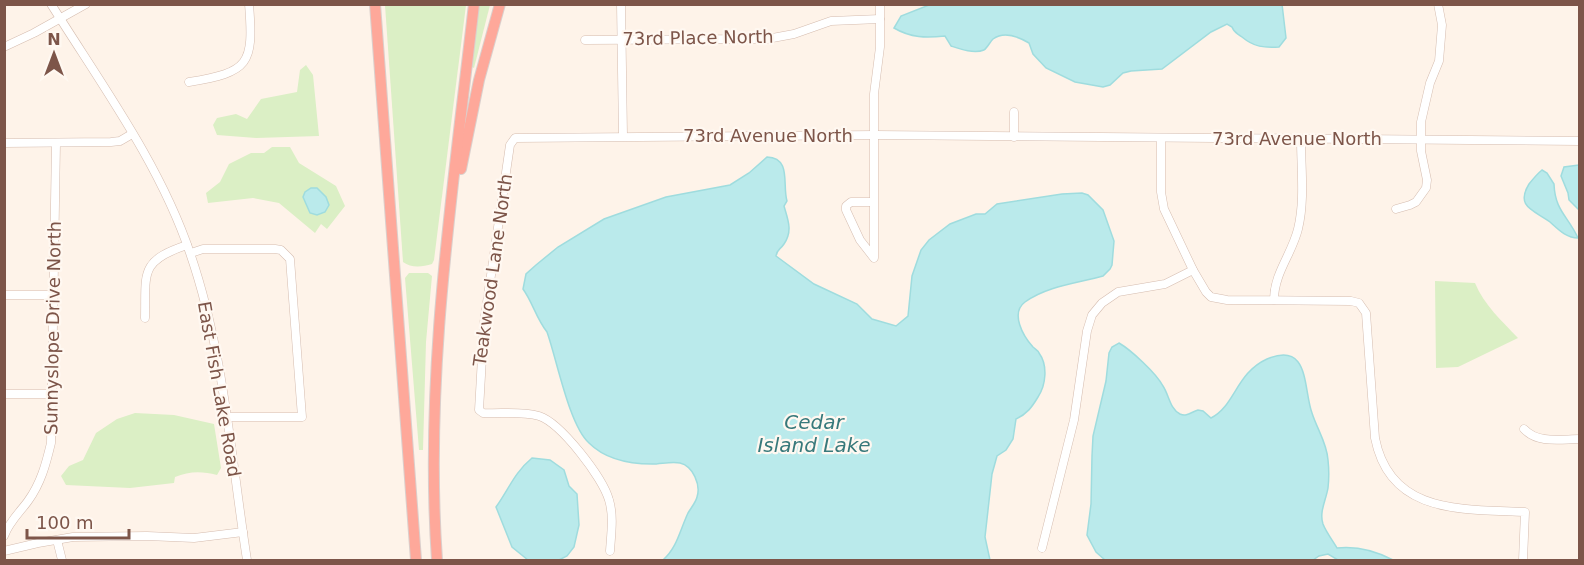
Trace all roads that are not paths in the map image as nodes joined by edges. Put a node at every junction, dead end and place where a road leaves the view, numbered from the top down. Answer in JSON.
{"nodes":[{"id":1,"x":51,"y":4,"type":"edge"},
{"id":2,"x":86,"y":4,"type":"edge"},
{"id":3,"x":249,"y":4,"type":"edge"},
{"id":4,"x":375,"y":4,"type":"edge"},
{"id":5,"x":474,"y":4,"type":"edge"},
{"id":6,"x":500,"y":4,"type":"edge"},
{"id":7,"x":621,"y":4,"type":"edge"},
{"id":8,"x":880,"y":4,"type":"edge"},
{"id":9,"x":1438,"y":4,"type":"edge"},
{"id":10,"x":60,"y":18,"type":"junction"},
{"id":11,"x":880,"y":20,"type":"junction"},
{"id":12,"x":622,"y":39,"type":"junction"},
{"id":13,"x":585,"y":40,"type":"dead end"},
{"id":14,"x":4,"y":47,"type":"edge"},
{"id":15,"x":189,"y":82,"type":"dead end"},
{"id":16,"x":1014,"y":112,"type":"dead end"},
{"id":17,"x":132,"y":134,"type":"junction"},
{"id":18,"x":875,"y":135,"type":"junction"},
{"id":19,"x":623,"y":136,"type":"junction"},
{"id":20,"x":522,"y":137,"type":"joint"},
{"id":21,"x":1014,"y":137,"type":"junction"},
{"id":22,"x":1161,"y":138,"type":"junction"},
{"id":23,"x":1301,"y":139,"type":"junction"},
{"id":24,"x":1421,"y":139,"type":"junction"},
{"id":25,"x":1580,"y":141,"type":"edge"},
{"id":26,"x":56,"y":142,"type":"junction"},
{"id":27,"x":4,"y":143,"type":"edge"},
{"id":28,"x":874,"y":202,"type":"junction"},
{"id":29,"x":1396,"y":209,"type":"dead end"},
{"id":30,"x":449,"y":228,"type":"junction"},
{"id":31,"x":187,"y":244,"type":"junction"},
{"id":32,"x":191,"y":254,"type":"junction"},
{"id":33,"x":1193,"y":270,"type":"junction"},
{"id":34,"x":54,"y":294,"type":"junction"},
{"id":35,"x":4,"y":295,"type":"edge"},
{"id":36,"x":1274,"y":300,"type":"junction"},
{"id":37,"x":145,"y":318,"type":"dead end"},
{"id":38,"x":4,"y":394,"type":"edge"},
{"id":39,"x":52,"y":394,"type":"junction"},
{"id":40,"x":226,"y":417,"type":"junction"},
{"id":41,"x":1524,"y":429,"type":"dead end"},
{"id":42,"x":1580,"y":439,"type":"edge"},
{"id":43,"x":243,"y":532,"type":"junction"},
{"id":44,"x":4,"y":536,"type":"edge"},
{"id":45,"x":57,"y":540,"type":"junction"},
{"id":46,"x":1042,"y":548,"type":"dead end"},
{"id":47,"x":5,"y":550,"type":"edge"},
{"id":48,"x":610,"y":551,"type":"dead end"},
{"id":49,"x":62,"y":561,"type":"edge"},
{"id":50,"x":247,"y":561,"type":"edge"},
{"id":51,"x":416,"y":561,"type":"edge"},
{"id":52,"x":437,"y":561,"type":"edge"},
{"id":53,"x":1522,"y":561,"type":"edge"}],
"edges":[{"from":1,"to":10,"type":"street","name":"East Fish Lake Road"},
{"from":2,"to":10,"type":"street"},
{"from":3,"to":15,"type":"street"},
{"from":4,"to":51,"type":"highway"},
{"from":5,"to":30,"type":"highway"},
{"from":6,"to":30,"type":"highway"},
{"from":7,"to":12,"type":"street"},
{"from":8,"to":11,"type":"street"},
{"from":9,"to":24,"type":"street"},
{"from":10,"to":14,"type":"street"},
{"from":10,"to":17,"type":"street","name":"East Fish Lake Road"},
{"from":11,"to":12,"type":"street","name":"73rd Place North"},
{"from":11,"to":18,"type":"street"},
{"from":12,"to":13,"type":"street","name":"73rd Place North"},
{"from":12,"to":19,"type":"street"},
{"from":16,"to":21,"type":"street"},
{"from":17,"to":26,"type":"street"},
{"from":17,"to":31,"type":"street","name":"East Fish Lake Road"},
{"from":18,"to":19,"type":"street","name":"73rd Avenue North"},
{"from":18,"to":21,"type":"street","name":"73rd Avenue North"},
{"from":18,"to":28,"type":"street"},
{"from":19,"to":20,"type":"street","name":"73rd Avenue North"},
{"from":20,"to":48,"type":"street","name":"Teakwood Lane North"},
{"from":21,"to":22,"type":"street","name":"73rd Avenue North"},
{"from":22,"to":23,"type":"street","name":"73rd Avenue North"},
{"from":22,"to":33,"type":"street"},
{"from":23,"to":24,"type":"street","name":"73rd Avenue North"},
{"from":23,"to":36,"type":"street"},
{"from":24,"to":25,"type":"street","name":"73rd Avenue North"},
{"from":24,"to":29,"type":"street"},
{"from":26,"to":27,"type":"street"},
{"from":26,"to":34,"type":"street","name":"Sunnyslope Drive North"},
{"from":28,"to":28,"type":"street"},
{"from":30,"to":52,"type":"highway"},
{"from":31,"to":32,"type":"street","name":"East Fish Lake Road"},
{"from":31,"to":37,"type":"street"},
{"from":32,"to":40,"type":"street","name":"East Fish Lake Road"},
{"from":32,"to":40,"type":"street"},
{"from":33,"to":36,"type":"street"},
{"from":33,"to":46,"type":"street"},
{"from":34,"to":35,"type":"street"},
{"from":34,"to":39,"type":"street","name":"Sunnyslope Drive North"},
{"from":36,"to":53,"type":"street"},
{"from":38,"to":39,"type":"street"},
{"from":39,"to":44,"type":"street","name":"Sunnyslope Drive North"},
{"from":40,"to":43,"type":"street","name":"East Fish Lake Road"},
{"from":41,"to":42,"type":"street"},
{"from":43,"to":45,"type":"street"},
{"from":43,"to":50,"type":"street","name":"East Fish Lake Road"},
{"from":45,"to":47,"type":"street"},
{"from":45,"to":49,"type":"street"}]}
